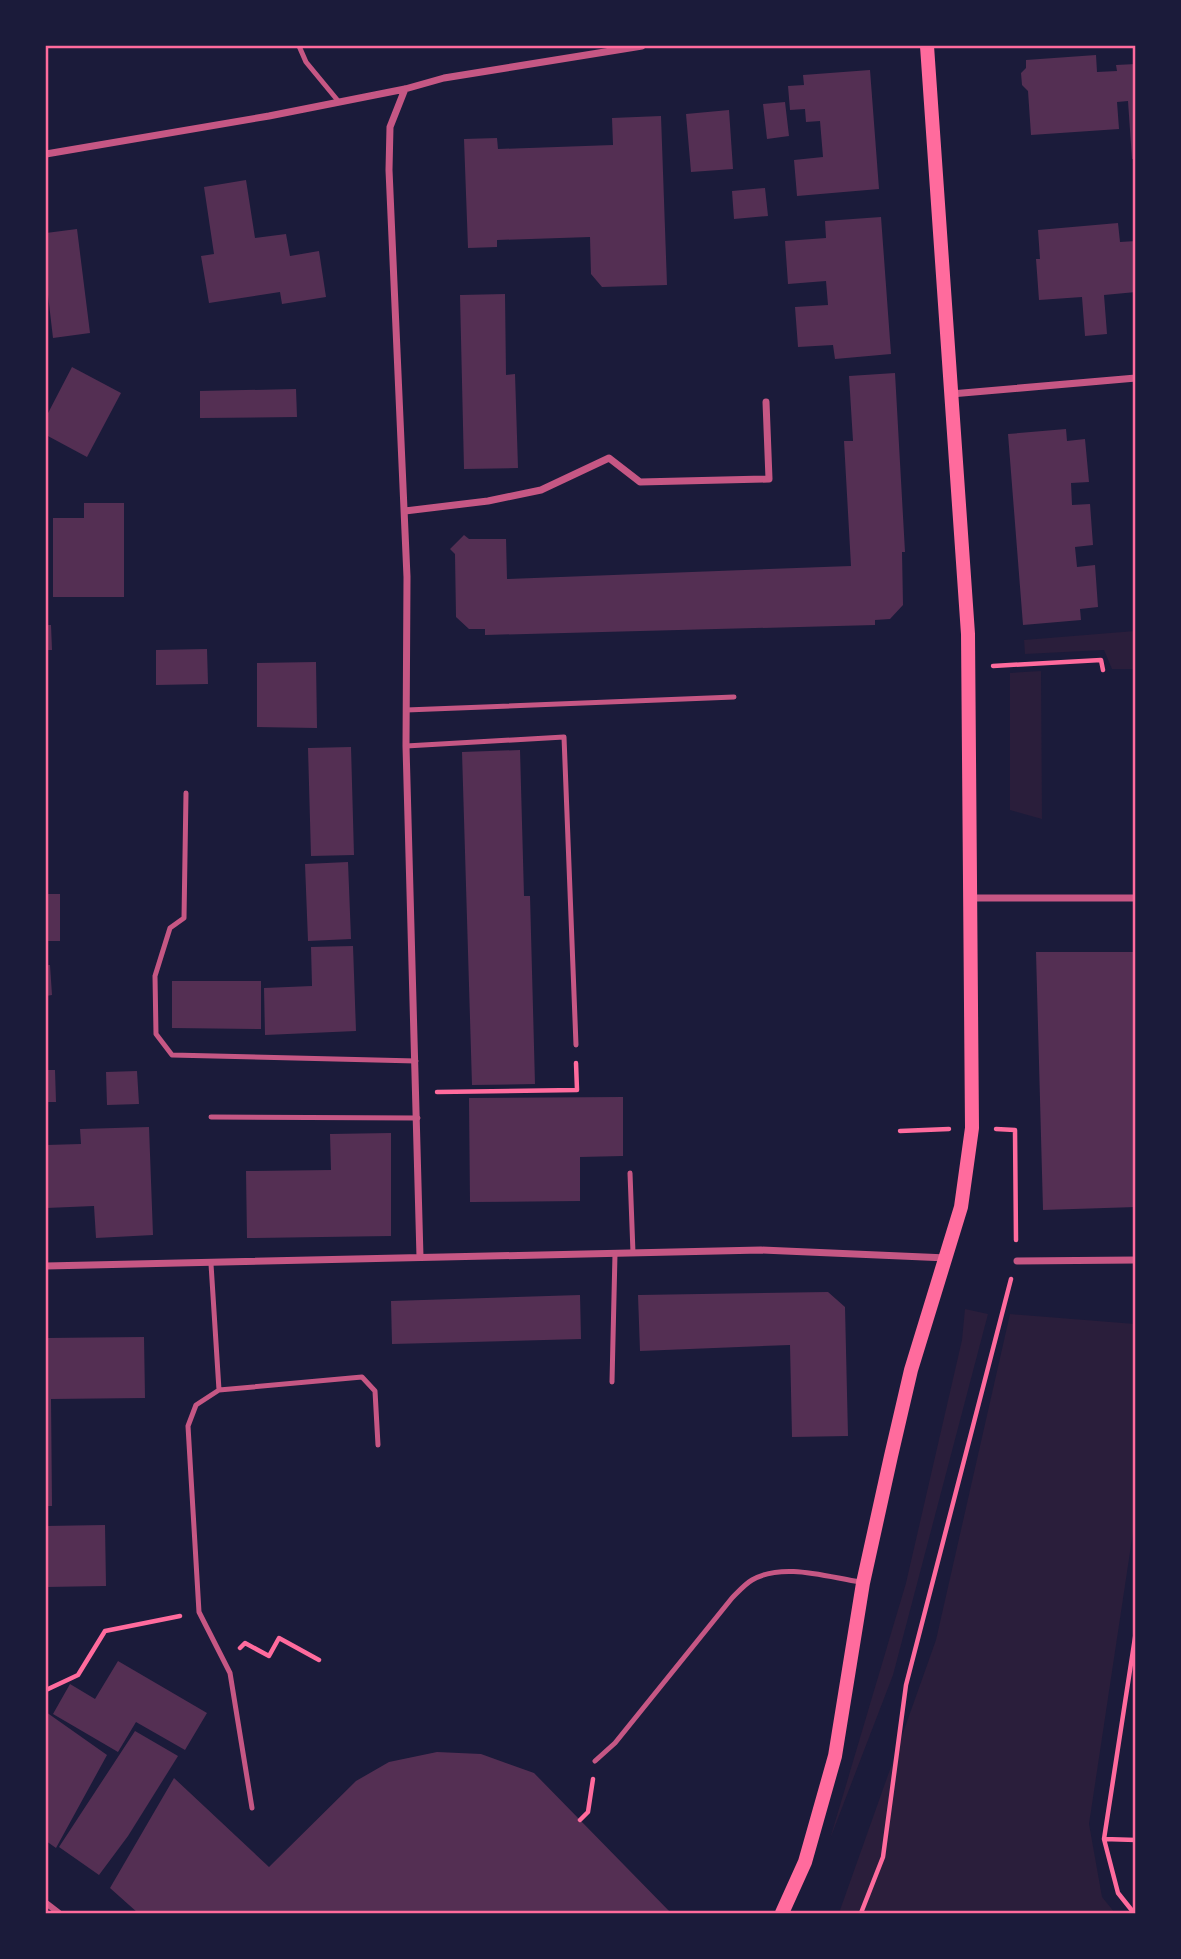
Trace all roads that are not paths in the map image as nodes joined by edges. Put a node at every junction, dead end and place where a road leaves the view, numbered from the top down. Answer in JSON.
{"nodes":[{"id":1,"x":299,"y":46,"type":"edge"},
{"id":2,"x":642,"y":46,"type":"edge"},
{"id":3,"x":927,"y":46,"type":"edge"},
{"id":4,"x":405,"y":89,"type":"junction"},
{"id":5,"x":340,"y":103,"type":"junction"},
{"id":6,"x":46,"y":154,"type":"edge"},
{"id":7,"x":1136,"y":378,"type":"edge"},
{"id":8,"x":951,"y":394,"type":"junction"},
{"id":9,"x":766,"y":402,"type":"dead end"},
{"id":10,"x":405,"y":511,"type":"junction"},
{"id":11,"x":734,"y":697,"type":"dead end"},
{"id":12,"x":406,"y":710,"type":"junction"},
{"id":13,"x":407,"y":746,"type":"junction"},
{"id":14,"x":186,"y":793,"type":"dead end"},
{"id":15,"x":969,"y":898,"type":"junction"},
{"id":16,"x":1136,"y":898,"type":"edge"},
{"id":17,"x":576,"y":1045,"type":"road end"},
{"id":18,"x":416,"y":1061,"type":"junction"},
{"id":19,"x":211,"y":1117,"type":"dead end"},
{"id":20,"x":418,"y":1118,"type":"junction"},
{"id":21,"x":630,"y":1173,"type":"dead end"},
{"id":22,"x":633,"y":1253,"type":"junction"},
{"id":23,"x":615,"y":1254,"type":"junction"},
{"id":24,"x":419,"y":1257,"type":"junction"},
{"id":25,"x":947,"y":1258,"type":"junction"},
{"id":26,"x":1136,"y":1260,"type":"edge"},
{"id":27,"x":1017,"y":1261,"type":"road end"},
{"id":28,"x":211,"y":1264,"type":"junction"},
{"id":29,"x":46,"y":1266,"type":"edge"},
{"id":30,"x":612,"y":1382,"type":"dead end"},
{"id":31,"x":219,"y":1390,"type":"junction"},
{"id":32,"x":378,"y":1445,"type":"dead end"},
{"id":33,"x":863,"y":1583,"type":"junction"},
{"id":34,"x":595,"y":1761,"type":"road end"},
{"id":35,"x":252,"y":1808,"type":"dead end"},
{"id":36,"x":46,"y":1903,"type":"edge"},
{"id":37,"x":59,"y":1913,"type":"edge"},
{"id":38,"x":782,"y":1913,"type":"edge"}],
"edges":[{"from":1,"to":5,"type":"lane"},
{"from":2,"to":4,"type":"street"},
{"from":3,"to":8,"type":"main road"},
{"from":4,"to":5,"type":"street"},
{"from":4,"to":10,"type":"street"},
{"from":5,"to":6,"type":"street"},
{"from":7,"to":8,"type":"street"},
{"from":8,"to":15,"type":"main road"},
{"from":9,"to":10,"type":"street"},
{"from":10,"to":12,"type":"street"},
{"from":11,"to":12,"type":"lane"},
{"from":12,"to":13,"type":"street"},
{"from":13,"to":17,"type":"lane"},
{"from":13,"to":18,"type":"street"},
{"from":14,"to":18,"type":"lane"},
{"from":15,"to":16,"type":"street"},
{"from":15,"to":25,"type":"main road"},
{"from":18,"to":20,"type":"street"},
{"from":19,"to":20,"type":"lane"},
{"from":20,"to":24,"type":"street"},
{"from":21,"to":22,"type":"lane"},
{"from":22,"to":23,"type":"street"},
{"from":22,"to":25,"type":"street"},
{"from":23,"to":24,"type":"street"},
{"from":23,"to":30,"type":"lane"},
{"from":24,"to":28,"type":"street"},
{"from":25,"to":33,"type":"main road"},
{"from":26,"to":27,"type":"street"},
{"from":28,"to":29,"type":"street"},
{"from":28,"to":31,"type":"lane"},
{"from":31,"to":32,"type":"lane"},
{"from":31,"to":35,"type":"lane"},
{"from":33,"to":34,"type":"lane"},
{"from":33,"to":38,"type":"main road"},
{"from":36,"to":37,"type":"street"}]}
